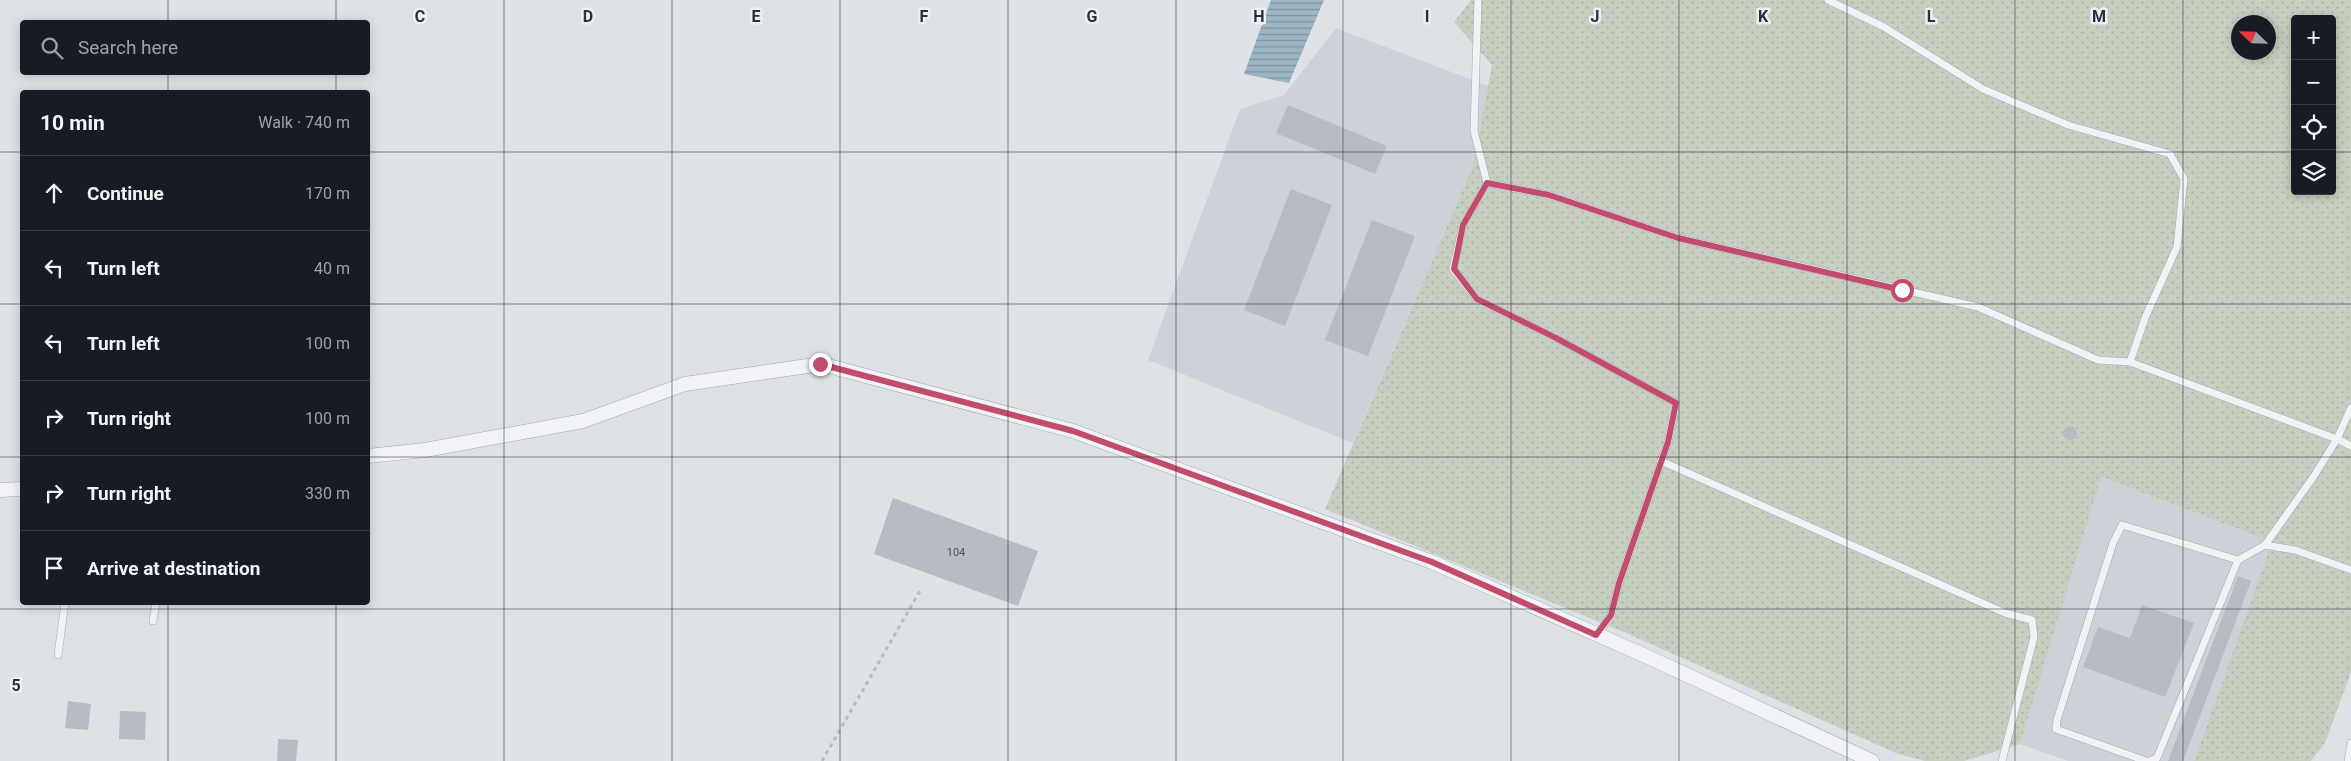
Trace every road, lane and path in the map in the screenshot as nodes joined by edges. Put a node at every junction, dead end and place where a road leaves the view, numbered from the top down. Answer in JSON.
{"nodes":[{"id":1,"x":1478,"y":0,"type":"edge"},
{"id":2,"x":1828,"y":0,"type":"edge"},
{"id":3,"x":1487,"y":183,"type":"junction"},
{"id":4,"x":2130,"y":362,"type":"junction"},
{"id":5,"x":2351,"y":408,"type":"edge"},
{"id":6,"x":2337,"y":439,"type":"junction"},
{"id":7,"x":2351,"y":446,"type":"edge"},
{"id":8,"x":370,"y":456,"type":"edge"},
{"id":9,"x":1661,"y":461,"type":"junction"},
{"id":10,"x":20,"y":489,"type":"edge"},
{"id":11,"x":0,"y":490,"type":"edge"},
{"id":12,"x":2265,"y":545,"type":"junction"},
{"id":13,"x":2238,"y":560,"type":"junction"},
{"id":14,"x":2351,"y":570,"type":"edge"},
{"id":15,"x":921,"y":589,"type":"dead end"},
{"id":16,"x":65,"y":605,"type":"edge"},
{"id":17,"x":156,"y":605,"type":"edge"},
{"id":18,"x":153,"y":621,"type":"dead end"},
{"id":19,"x":1596,"y":635,"type":"junction"},
{"id":20,"x":58,"y":655,"type":"dead end"},
{"id":21,"x":2351,"y":743,"type":"edge"},
{"id":22,"x":822,"y":761,"type":"edge"},
{"id":23,"x":1872,"y":761,"type":"edge"},
{"id":24,"x":2002,"y":761,"type":"edge"},
{"id":25,"x":2148,"y":761,"type":"edge"},
{"id":26,"x":2348,"y":761,"type":"edge"}],
"edges":[{"from":1,"to":3,"type":"lane"},
{"from":2,"to":4,"type":"lane"},
{"from":3,"to":4,"type":"lane"},
{"from":3,"to":9,"type":"lane"},
{"from":4,"to":6,"type":"lane"},
{"from":5,"to":6,"type":"lane"},
{"from":6,"to":7,"type":"lane"},
{"from":6,"to":12,"type":"lane"},
{"from":8,"to":19,"type":"street"},
{"from":9,"to":19,"type":"lane"},
{"from":9,"to":24,"type":"lane"},
{"from":10,"to":11,"type":"street"},
{"from":12,"to":13,"type":"lane"},
{"from":12,"to":14,"type":"lane"},
{"from":13,"to":25,"type":"lane"},
{"from":13,"to":25,"type":"lane"},
{"from":15,"to":22,"type":"path"},
{"from":16,"to":20,"type":"lane"},
{"from":17,"to":18,"type":"lane"},
{"from":19,"to":23,"type":"street"},
{"from":21,"to":26,"type":"lane"}]}
